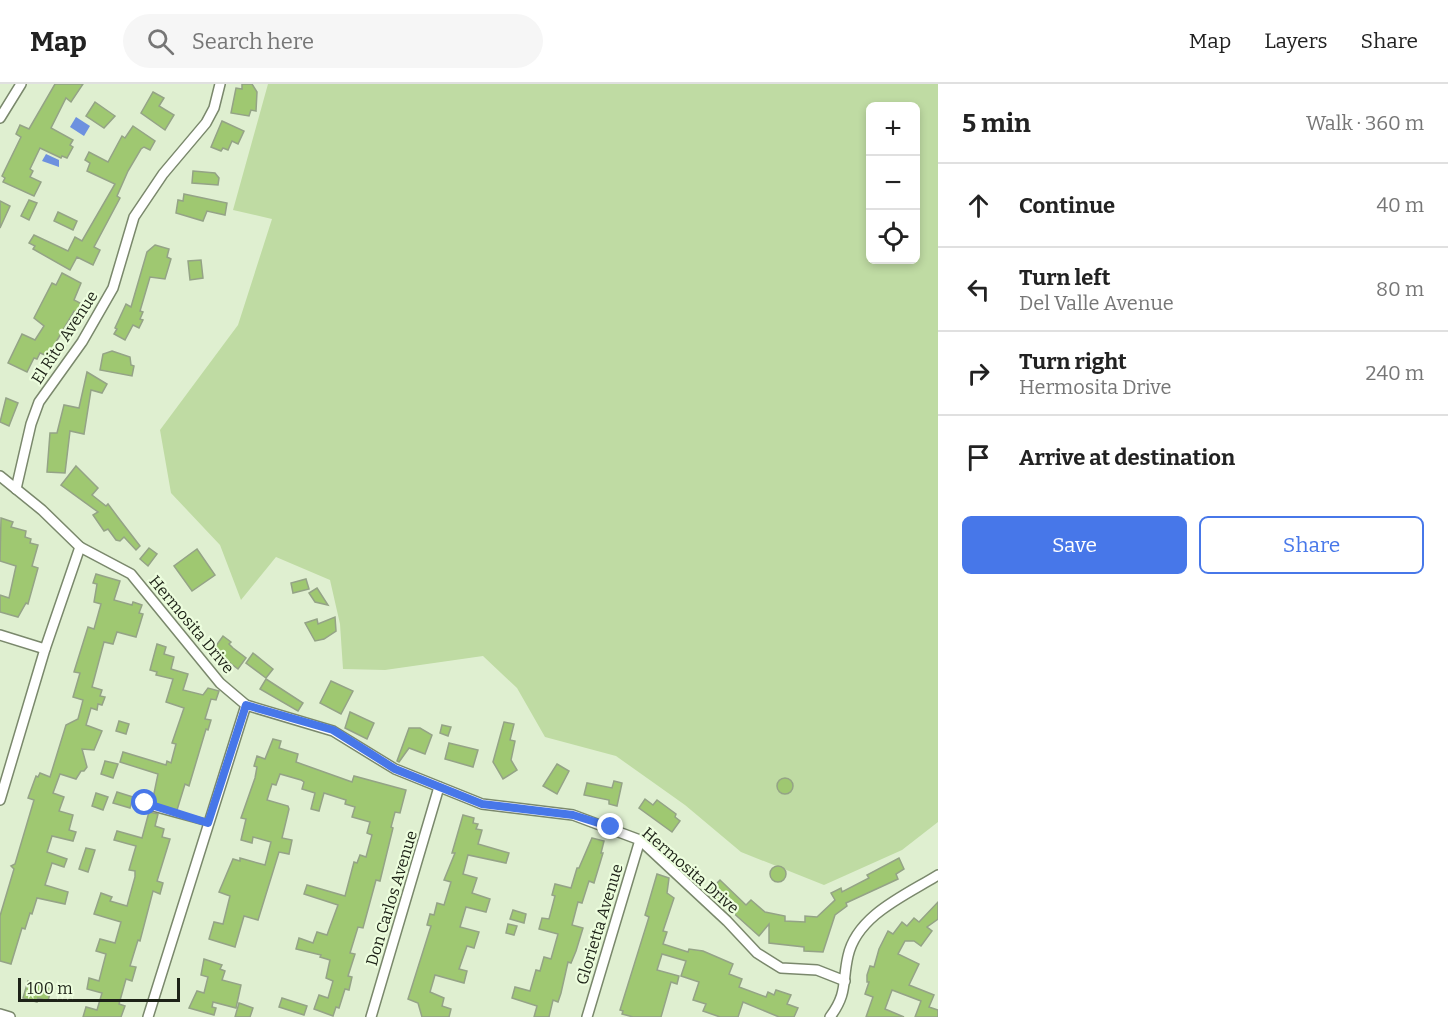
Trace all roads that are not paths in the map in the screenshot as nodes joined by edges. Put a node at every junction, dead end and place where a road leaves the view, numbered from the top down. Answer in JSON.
{"nodes":[{"id":1,"x":21,"y":84,"type":"edge"},
{"id":2,"x":220,"y":84,"type":"edge"},
{"id":3,"x":0,"y":118,"type":"edge"},
{"id":4,"x":0,"y":476,"type":"edge"},
{"id":5,"x":16,"y":489,"type":"junction"},
{"id":6,"x":80,"y":547,"type":"junction"},
{"id":7,"x":0,"y":635,"type":"edge"},
{"id":8,"x":45,"y":649,"type":"junction"},
{"id":9,"x":246,"y":705,"type":"junction"},
{"id":10,"x":439,"y":787,"type":"junction"},
{"id":11,"x":143,"y":794,"type":"dead end"},
{"id":12,"x":0,"y":800,"type":"edge"},
{"id":13,"x":208,"y":823,"type":"junction"},
{"id":14,"x":640,"y":840,"type":"junction"},
{"id":15,"x":938,"y":874,"type":"edge"},
{"id":16,"x":845,"y":981,"type":"junction"},
{"id":17,"x":0,"y":1014,"type":"edge"},
{"id":18,"x":10,"y":1017,"type":"edge"},
{"id":19,"x":148,"y":1017,"type":"edge"},
{"id":20,"x":371,"y":1017,"type":"edge"},
{"id":21,"x":587,"y":1017,"type":"edge"},
{"id":22,"x":831,"y":1017,"type":"edge"}],
"edges":[{"from":1,"to":3,"type":"street"},
{"from":2,"to":5,"type":"street","name":"El Rito Avenue"},
{"from":4,"to":5,"type":"street","name":"Hermosita Drive"},
{"from":5,"to":6,"type":"street","name":"Hermosita Drive"},
{"from":6,"to":8,"type":"street"},
{"from":6,"to":9,"type":"street","name":"Hermosita Drive"},
{"from":7,"to":8,"type":"street"},
{"from":8,"to":12,"type":"street"},
{"from":9,"to":10,"type":"street","name":"Hermosita Drive"},
{"from":9,"to":13,"type":"street"},
{"from":10,"to":14,"type":"street","name":"Hermosita Drive"},
{"from":10,"to":20,"type":"street","name":"Don Carlos Avenue"},
{"from":11,"to":13,"type":"lane"},
{"from":13,"to":19,"type":"street"},
{"from":14,"to":16,"type":"street","name":"Hermosita Drive"},
{"from":14,"to":21,"type":"street","name":"Glorietta Avenue"},
{"from":15,"to":16,"type":"street"},
{"from":16,"to":22,"type":"street"},
{"from":17,"to":18,"type":"street"}]}
